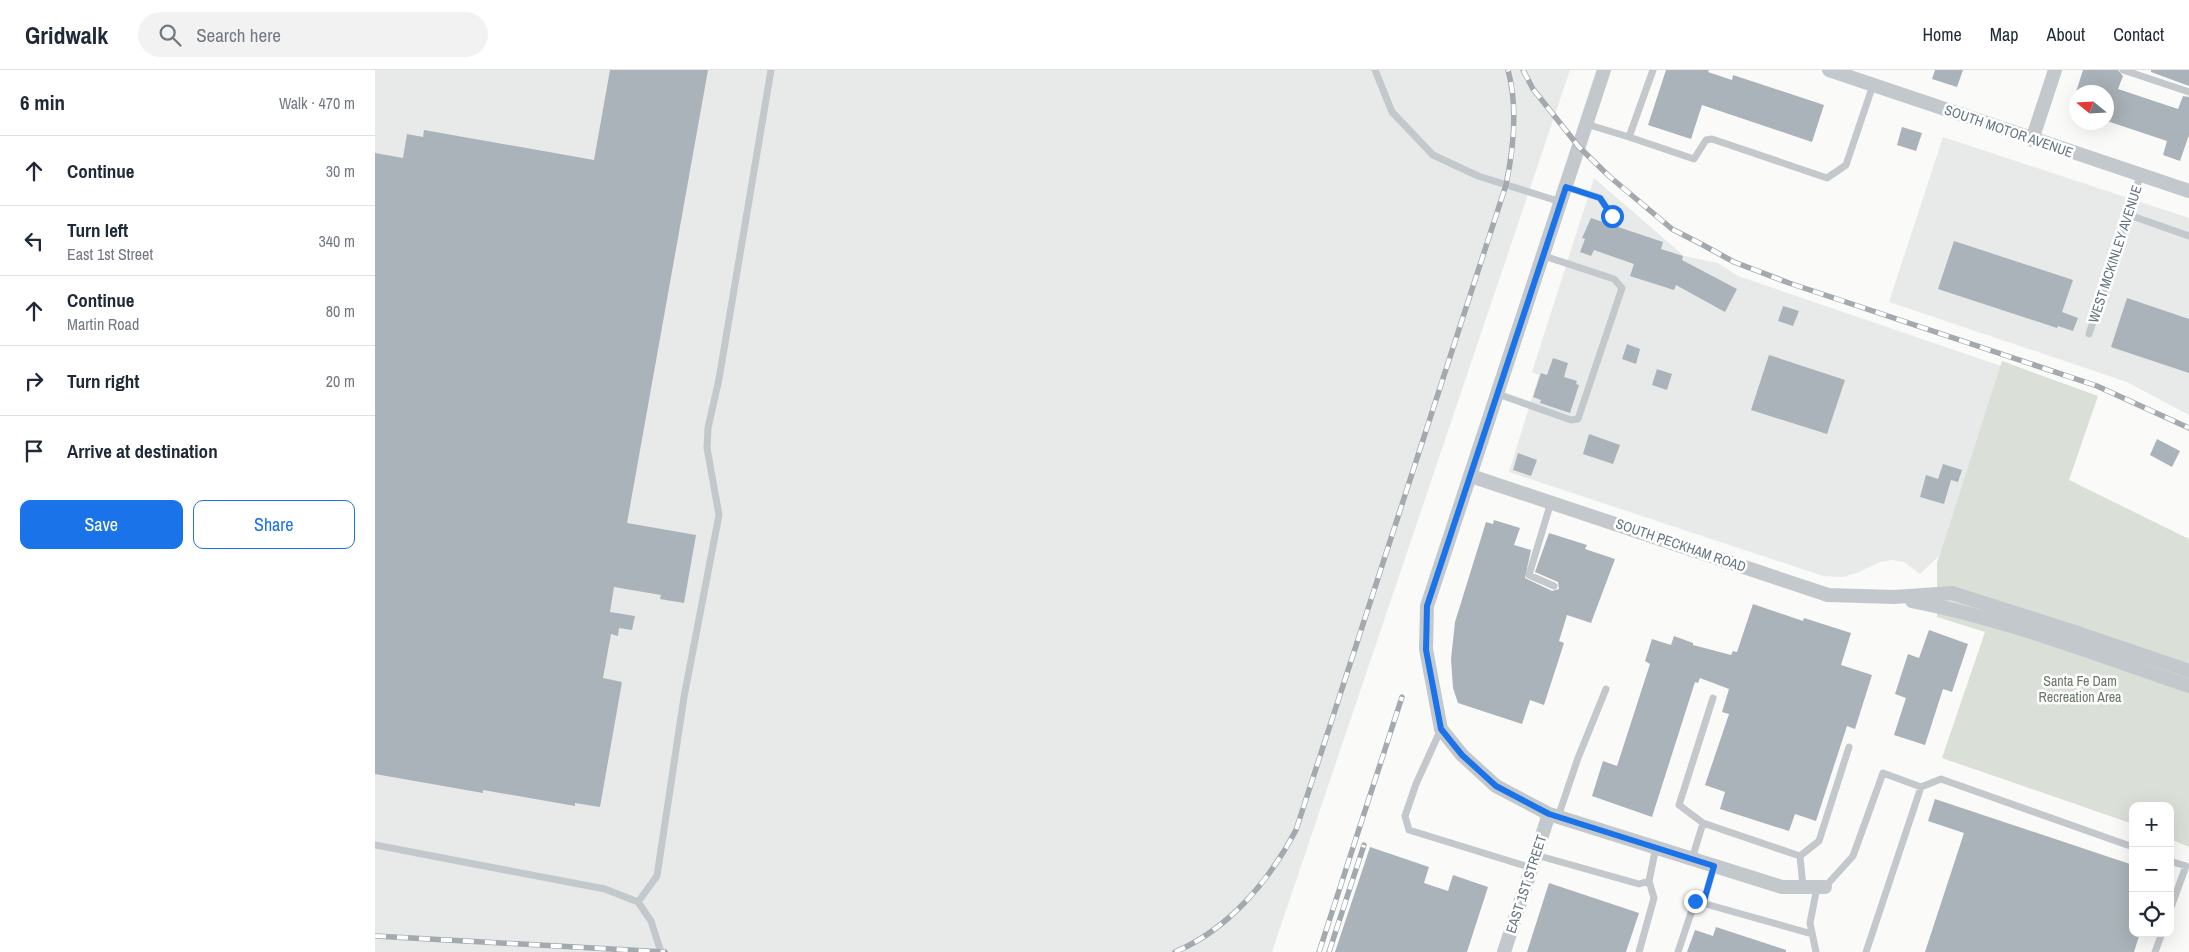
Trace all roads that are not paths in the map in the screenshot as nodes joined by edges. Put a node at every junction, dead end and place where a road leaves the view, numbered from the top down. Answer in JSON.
{"nodes":[{"id":1,"x":771,"y":70,"type":"edge"},
{"id":2,"x":1375,"y":70,"type":"edge"},
{"id":3,"x":1604,"y":70,"type":"edge"},
{"id":4,"x":1653,"y":70,"type":"edge"},
{"id":5,"x":1829,"y":70,"type":"edge"},
{"id":6,"x":2055,"y":70,"type":"edge"},
{"id":7,"x":2123,"y":70,"type":"edge"},
{"id":8,"x":1873,"y":85,"type":"junction"},
{"id":9,"x":2189,"y":92,"type":"edge"},
{"id":10,"x":1587,"y":124,"type":"junction"},
{"id":11,"x":1629,"y":137,"type":"junction"},
{"id":12,"x":2032,"y":140,"type":"junction"},
{"id":13,"x":2140,"y":175,"type":"junction"},
{"id":14,"x":1566,"y":187,"type":"junction"},
{"id":15,"x":2189,"y":191,"type":"edge"},
{"id":16,"x":1561,"y":202,"type":"junction"},
{"id":17,"x":2129,"y":215,"type":"junction"},
{"id":18,"x":1612,"y":216,"type":"dead end"},
{"id":19,"x":2189,"y":236,"type":"edge"},
{"id":20,"x":1544,"y":256,"type":"junction"},
{"id":21,"x":2089,"y":334,"type":"dead end"},
{"id":22,"x":1498,"y":394,"type":"junction"},
{"id":23,"x":1471,"y":476,"type":"junction"},
{"id":24,"x":1551,"y":502,"type":"junction"},
{"id":25,"x":1554,"y":586,"type":"dead end"},
{"id":26,"x":1894,"y":597,"type":"junction"},
{"id":27,"x":2189,"y":671,"type":"edge"},
{"id":28,"x":2189,"y":686,"type":"edge"},
{"id":29,"x":1606,"y":690,"type":"dead end"},
{"id":30,"x":1713,"y":698,"type":"dead end"},
{"id":31,"x":1441,"y":729,"type":"junction"},
{"id":32,"x":1849,"y":747,"type":"dead end"},
{"id":33,"x":1921,"y":787,"type":"junction"},
{"id":34,"x":1554,"y":815,"type":"junction"},
{"id":35,"x":1703,"y":823,"type":"junction"},
{"id":36,"x":375,"y":845,"type":"edge"},
{"id":37,"x":1656,"y":847,"type":"junction"},
{"id":38,"x":2130,"y":847,"type":"edge"},
{"id":39,"x":1800,"y":856,"type":"junction"},
{"id":40,"x":1692,"y":859,"type":"junction"},
{"id":41,"x":1534,"y":862,"type":"junction"},
{"id":42,"x":2174,"y":862,"type":"edge"},
{"id":43,"x":1714,"y":866,"type":"junction"},
{"id":44,"x":1649,"y":881,"type":"junction"},
{"id":45,"x":1815,"y":887,"type":"junction"},
{"id":46,"x":2174,"y":899,"type":"edge"},
{"id":47,"x":638,"y":902,"type":"junction"},
{"id":48,"x":1703,"y":904,"type":"junction"},
{"id":49,"x":1812,"y":934,"type":"junction"},
{"id":50,"x":2161,"y":937,"type":"edge"},
{"id":51,"x":661,"y":952,"type":"edge"},
{"id":52,"x":1504,"y":952,"type":"edge"},
{"id":53,"x":1639,"y":952,"type":"edge"},
{"id":54,"x":1678,"y":952,"type":"edge"},
{"id":55,"x":1816,"y":952,"type":"edge"},
{"id":56,"x":1867,"y":952,"type":"edge"},
{"id":57,"x":2155,"y":952,"type":"edge"}],
"edges":[{"from":1,"to":47,"type":"lane"},
{"from":2,"to":16,"type":"lane"},
{"from":3,"to":10,"type":"street"},
{"from":4,"to":11,"type":"lane"},
{"from":5,"to":8,"type":"street","name":"SOUTH MOTOR AVENUE"},
{"from":6,"to":12,"type":"street"},
{"from":7,"to":9,"type":"lane"},
{"from":8,"to":11,"type":"lane"},
{"from":8,"to":12,"type":"street","name":"SOUTH MOTOR AVENUE"},
{"from":10,"to":11,"type":"lane"},
{"from":10,"to":14,"type":"street"},
{"from":12,"to":13,"type":"street","name":"SOUTH MOTOR AVENUE"},
{"from":13,"to":15,"type":"street","name":"SOUTH MOTOR AVENUE"},
{"from":13,"to":17,"type":"lane","name":"WEST MCKINLEY AVENUE"},
{"from":14,"to":16,"type":"street"},
{"from":14,"to":18,"type":"lane"},
{"from":16,"to":20,"type":"street"},
{"from":17,"to":19,"type":"lane"},
{"from":17,"to":21,"type":"lane","name":"WEST MCKINLEY AVENUE"},
{"from":20,"to":22,"type":"street"},
{"from":20,"to":22,"type":"lane"},
{"from":22,"to":23,"type":"street"},
{"from":23,"to":24,"type":"street","name":"SOUTH PECKHAM ROAD"},
{"from":23,"to":31,"type":"street"},
{"from":24,"to":25,"type":"lane"},
{"from":24,"to":26,"type":"street","name":"SOUTH PECKHAM ROAD"},
{"from":26,"to":27,"type":"street"},
{"from":26,"to":28,"type":"street"},
{"from":29,"to":34,"type":"lane"},
{"from":30,"to":35,"type":"lane"},
{"from":31,"to":34,"type":"street"},
{"from":31,"to":41,"type":"lane"},
{"from":32,"to":39,"type":"lane"},
{"from":33,"to":38,"type":"lane"},
{"from":33,"to":45,"type":"lane"},
{"from":33,"to":56,"type":"lane"},
{"from":34,"to":37,"type":"street"},
{"from":34,"to":41,"type":"street","name":"EAST 1ST STREET"},
{"from":35,"to":39,"type":"lane"},
{"from":35,"to":40,"type":"lane"},
{"from":36,"to":47,"type":"lane"},
{"from":37,"to":40,"type":"street"},
{"from":37,"to":44,"type":"lane"},
{"from":39,"to":45,"type":"lane"},
{"from":40,"to":43,"type":"street"},
{"from":41,"to":44,"type":"lane"},
{"from":41,"to":52,"type":"street","name":"EAST 1ST STREET"},
{"from":42,"to":46,"type":"lane"},
{"from":43,"to":45,"type":"street"},
{"from":43,"to":48,"type":"lane"},
{"from":44,"to":53,"type":"lane"},
{"from":45,"to":49,"type":"lane"},
{"from":47,"to":51,"type":"lane"},
{"from":48,"to":49,"type":"lane"},
{"from":48,"to":54,"type":"lane"},
{"from":49,"to":55,"type":"lane"},
{"from":50,"to":57,"type":"lane"}]}
